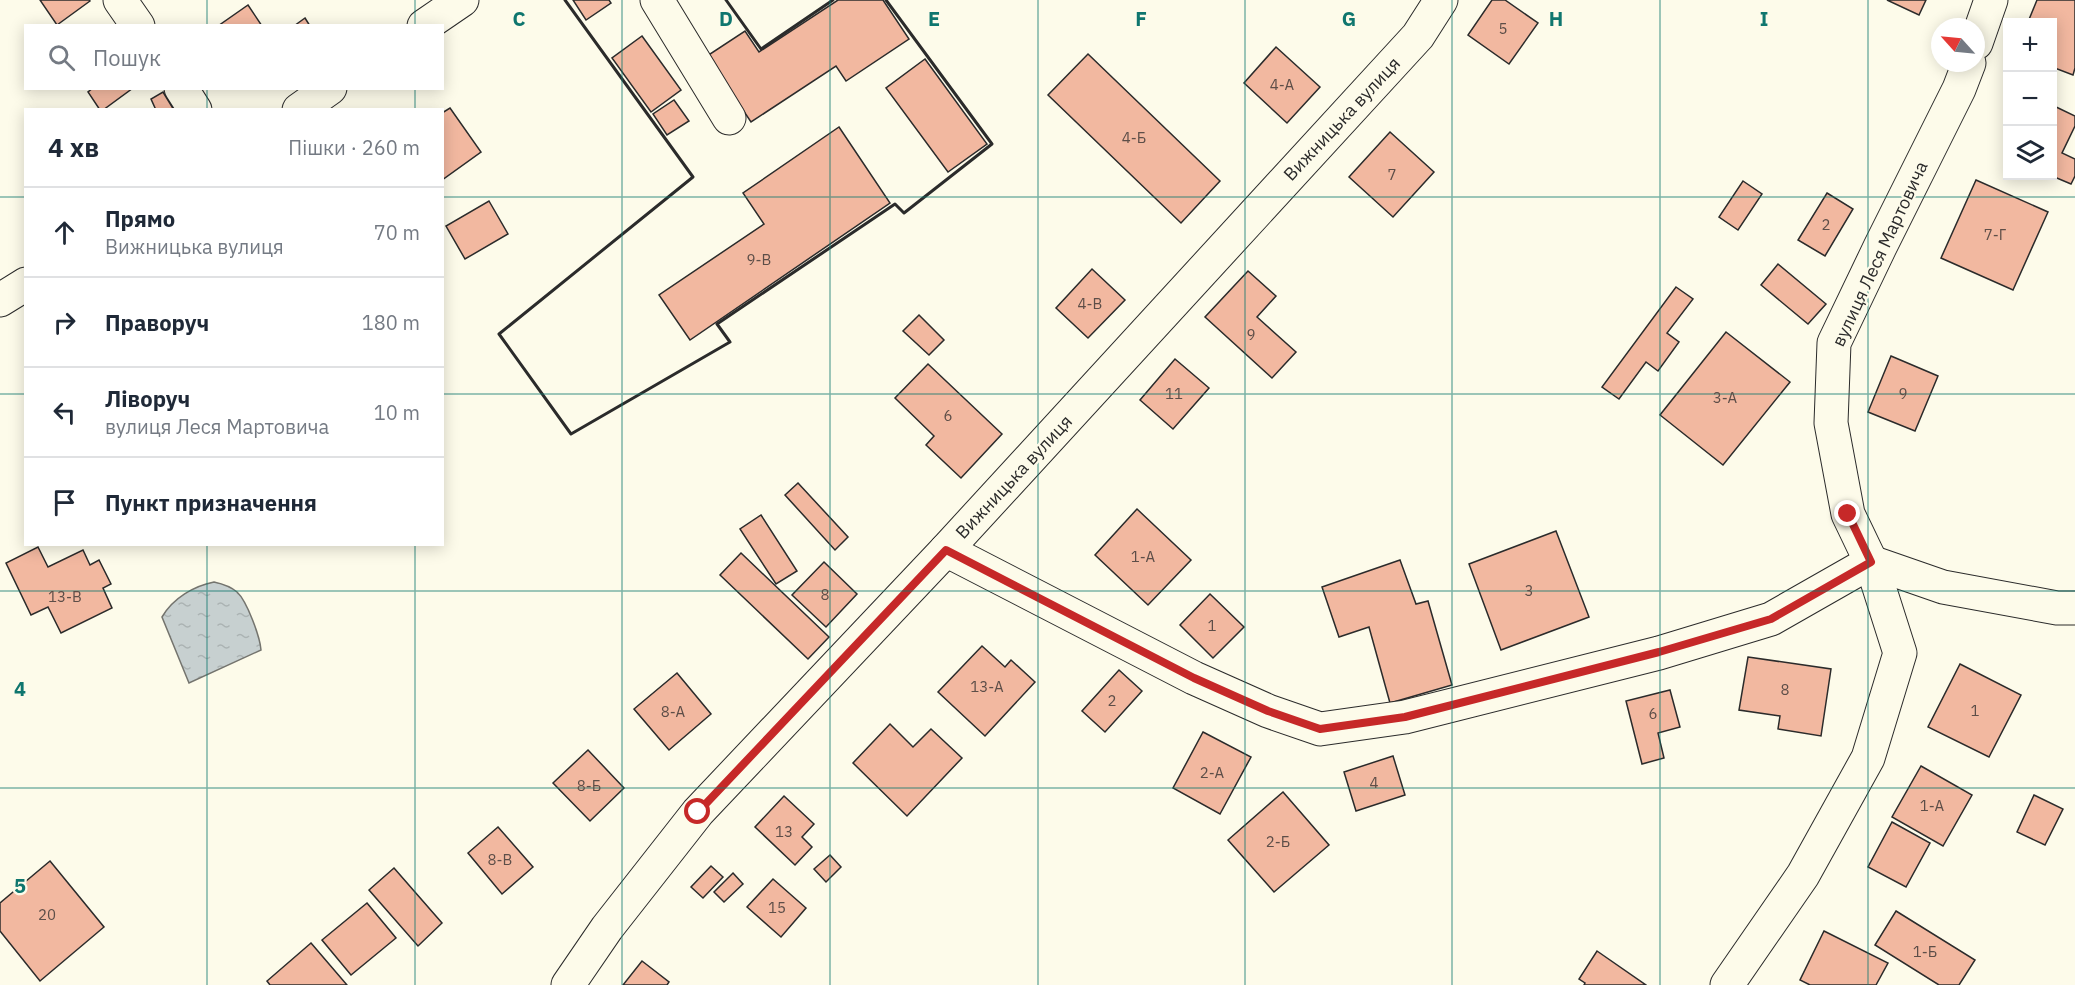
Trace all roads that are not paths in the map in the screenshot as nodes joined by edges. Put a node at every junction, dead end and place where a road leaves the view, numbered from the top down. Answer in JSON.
{"nodes":[{"id":1,"x":120,"y":0,"type":"edge"},
{"id":2,"x":462,"y":0,"type":"edge"},
{"id":3,"x":657,"y":0,"type":"edge"},
{"id":4,"x":1441,"y":0,"type":"edge"},
{"id":5,"x":1991,"y":0,"type":"edge"},
{"id":6,"x":1985,"y":18,"type":"edge"},
{"id":7,"x":137,"y":24,"type":"edge"},
{"id":8,"x":427,"y":24,"type":"edge"},
{"id":9,"x":1966,"y":72,"type":"edge"},
{"id":10,"x":182,"y":90,"type":"edge"},
{"id":11,"x":327,"y":90,"type":"edge"},
{"id":12,"x":194,"y":108,"type":"edge"},
{"id":13,"x":302,"y":108,"type":"edge"},
{"id":14,"x":729,"y":118,"type":"dead end"},
{"id":15,"x":24,"y":285,"type":"edge"},
{"id":16,"x":0,"y":300,"type":"edge"},
{"id":17,"x":946,"y":550,"type":"junction"},
{"id":18,"x":1871,"y":562,"type":"junction"},
{"id":19,"x":2075,"y":608,"type":"edge"},
{"id":20,"x":568,"y":985,"type":"edge"},
{"id":21,"x":1727,"y":985,"type":"edge"}],
"edges":[{"from":1,"to":7,"type":"street"},
{"from":2,"to":8,"type":"street"},
{"from":3,"to":14,"type":"street"},
{"from":4,"to":17,"type":"street","name":"Вижницька вулиця"},
{"from":5,"to":6,"type":"street"},
{"from":9,"to":18,"type":"street","name":"вулиця Леся Мартовича"},
{"from":10,"to":12,"type":"street"},
{"from":11,"to":13,"type":"street"},
{"from":15,"to":16,"type":"street"},
{"from":17,"to":18,"type":"street"},
{"from":17,"to":20,"type":"street","name":"Вижницька вулиця"},
{"from":18,"to":19,"type":"street"},
{"from":18,"to":21,"type":"street","name":"вулиця Леся Мартовича"}]}
